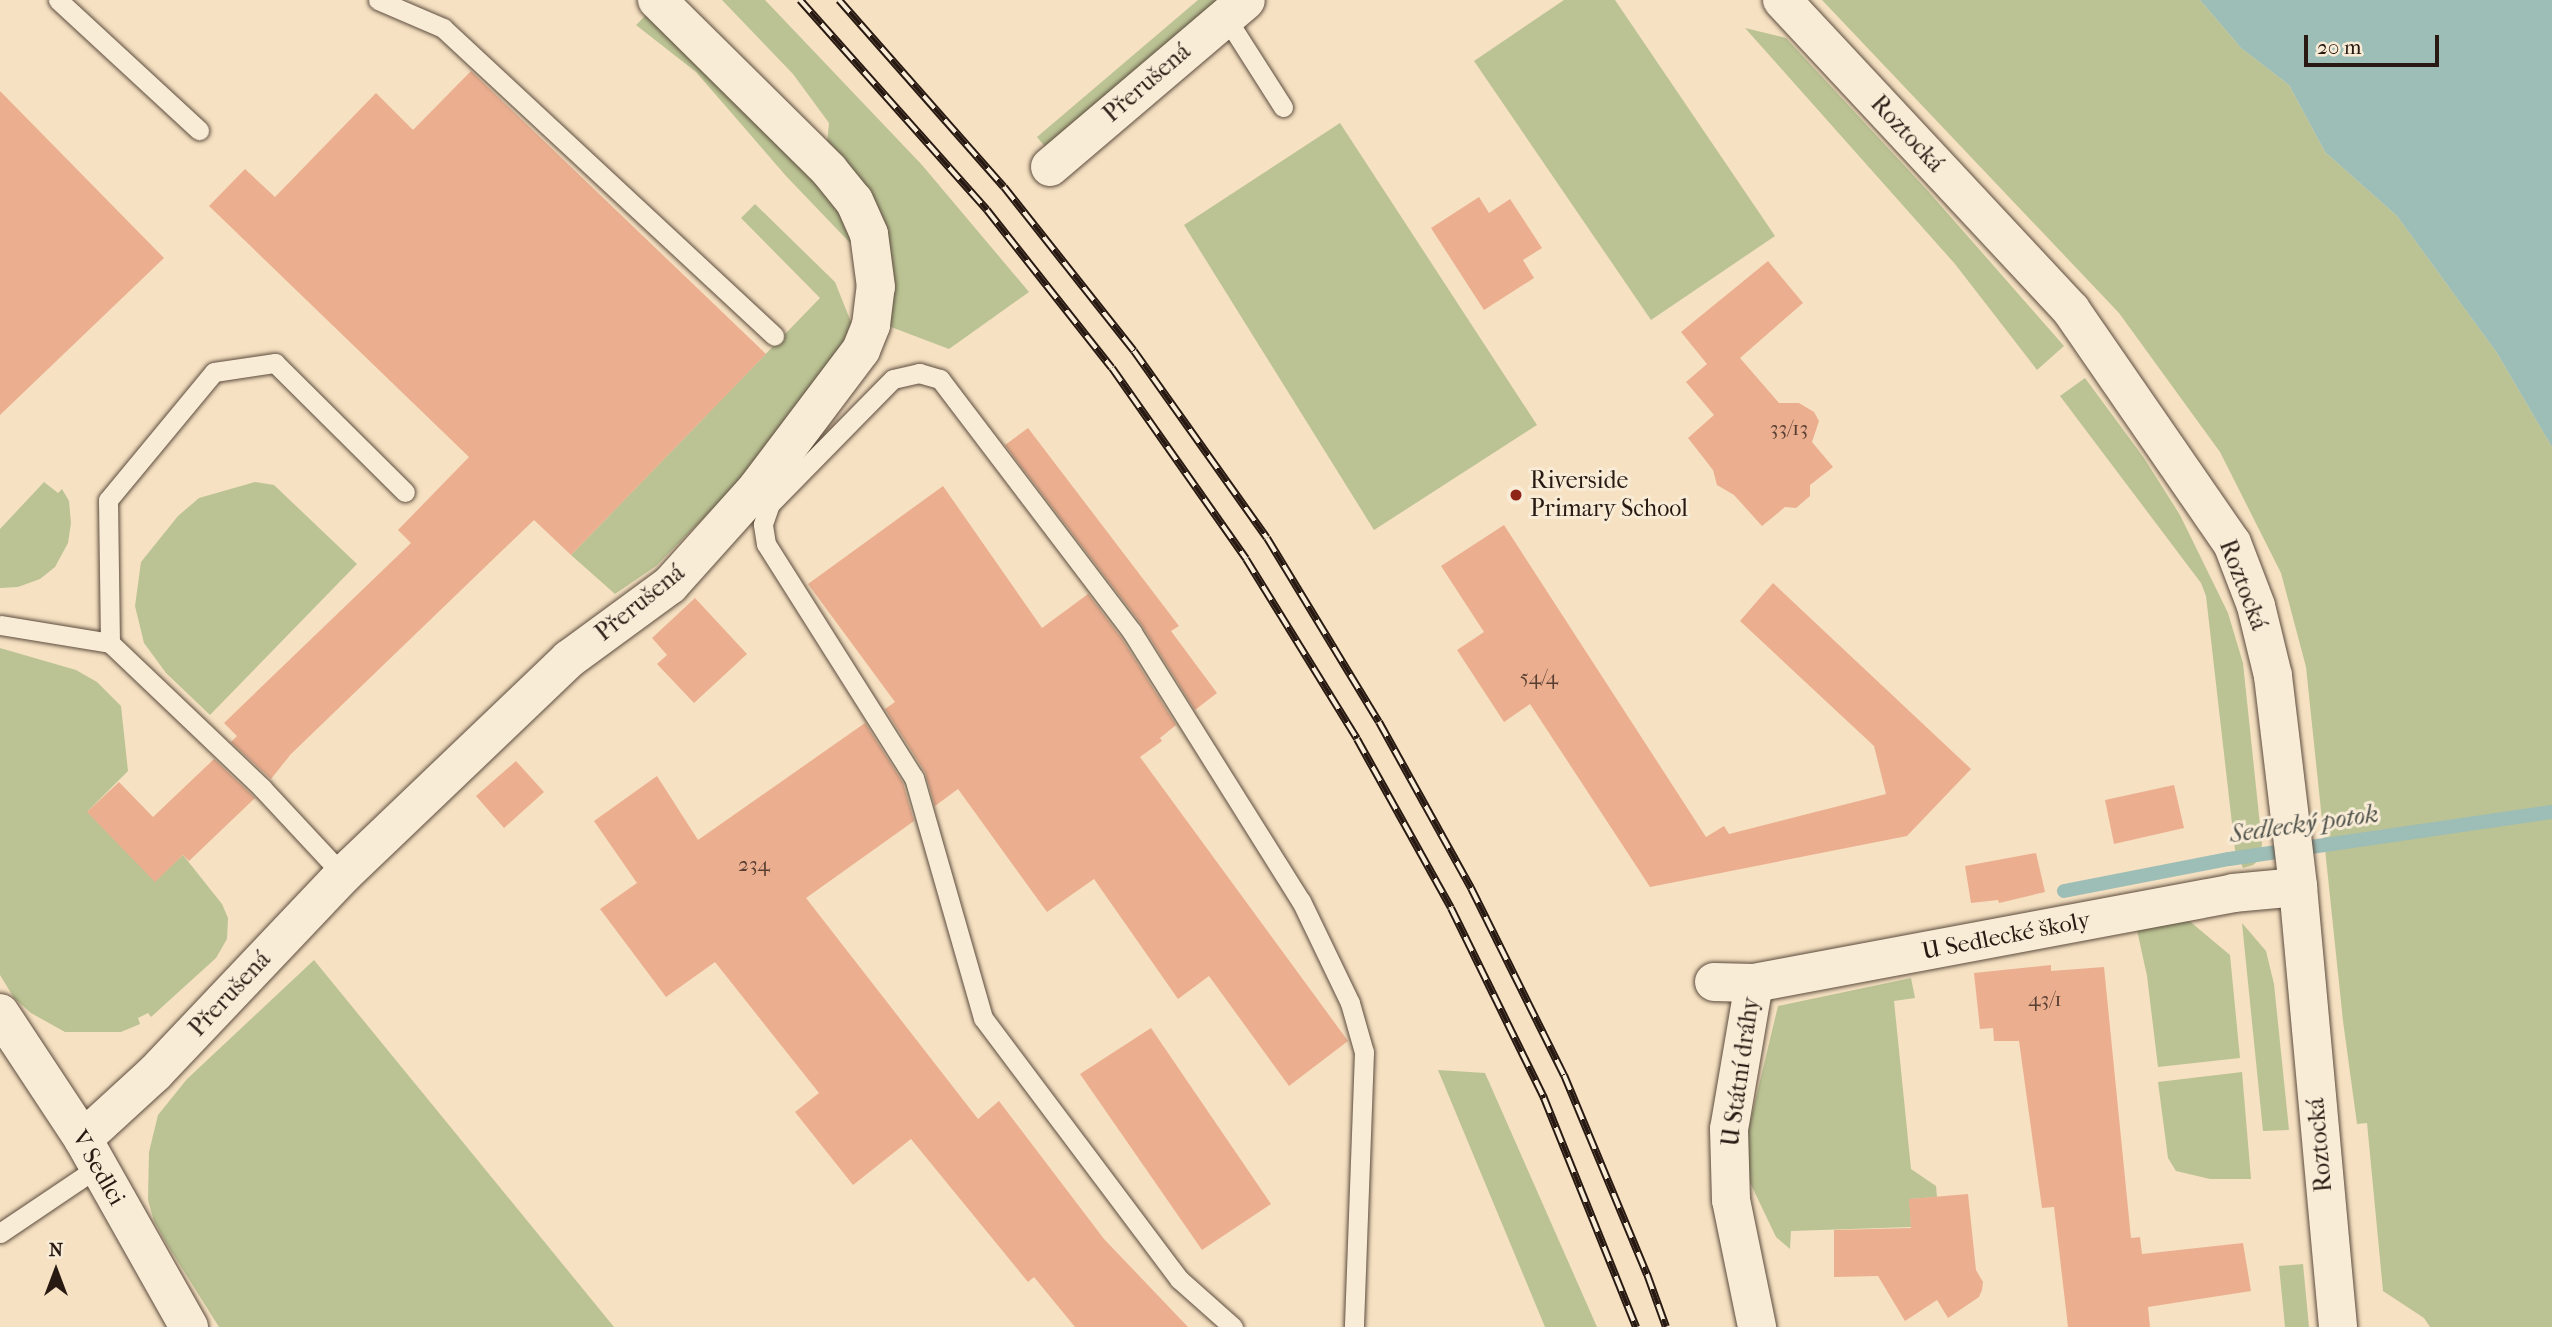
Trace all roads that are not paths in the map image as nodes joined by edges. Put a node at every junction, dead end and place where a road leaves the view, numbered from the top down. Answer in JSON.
{"nodes":[{"id":1,"x":58,"y":0,"type":"edge"},
{"id":2,"x":378,"y":0,"type":"edge"},
{"id":3,"x":657,"y":0,"type":"edge"},
{"id":4,"x":1782,"y":0,"type":"edge"},
{"id":5,"x":1235,"y":8,"type":"edge"},
{"id":6,"x":1283,"y":107,"type":"dead end"},
{"id":7,"x":200,"y":130,"type":"dead end"},
{"id":8,"x":1050,"y":167,"type":"dead end"},
{"id":9,"x":774,"y":336,"type":"dead end"},
{"id":10,"x":405,"y":492,"type":"dead end"},
{"id":11,"x":0,"y":625,"type":"edge"},
{"id":12,"x":110,"y":643,"type":"junction"},
{"id":13,"x":342,"y":875,"type":"junction"},
{"id":14,"x":2298,"y":887,"type":"junction"},
{"id":15,"x":1714,"y":982,"type":"dead end"},
{"id":16,"x":1754,"y":983,"type":"junction"},
{"id":17,"x":0,"y":1013,"type":"edge"},
{"id":18,"x":91,"y":1153,"type":"junction"},
{"id":19,"x":0,"y":1233,"type":"edge"},
{"id":20,"x":178,"y":1324,"type":"edge"},
{"id":21,"x":1233,"y":1327,"type":"edge"},
{"id":22,"x":1354,"y":1327,"type":"edge"},
{"id":23,"x":1757,"y":1327,"type":"edge"},
{"id":24,"x":2338,"y":1327,"type":"edge"}],
"edges":[{"from":1,"to":7,"type":"lane"},
{"from":2,"to":9,"type":"lane"},
{"from":3,"to":13,"type":"street","name":"Přerušená"},
{"from":4,"to":14,"type":"street","name":"Roztocká"},
{"from":5,"to":6,"type":"lane"},
{"from":5,"to":8,"type":"street","name":"Přerušená"},
{"from":10,"to":12,"type":"lane"},
{"from":11,"to":12,"type":"lane"},
{"from":12,"to":13,"type":"lane"},
{"from":13,"to":18,"type":"street","name":"Přerušená"},
{"from":14,"to":16,"type":"street","name":"U Sedlecké školy"},
{"from":14,"to":24,"type":"street","name":"Roztocká"},
{"from":15,"to":16,"type":"street","name":"U Sedlecké školy"},
{"from":16,"to":23,"type":"street","name":"U Státní dráhy"},
{"from":17,"to":18,"type":"street","name":"V Sedlci"},
{"from":18,"to":19,"type":"lane"},
{"from":18,"to":20,"type":"street","name":"V Sedlci"},
{"from":21,"to":22,"type":"lane"}]}
